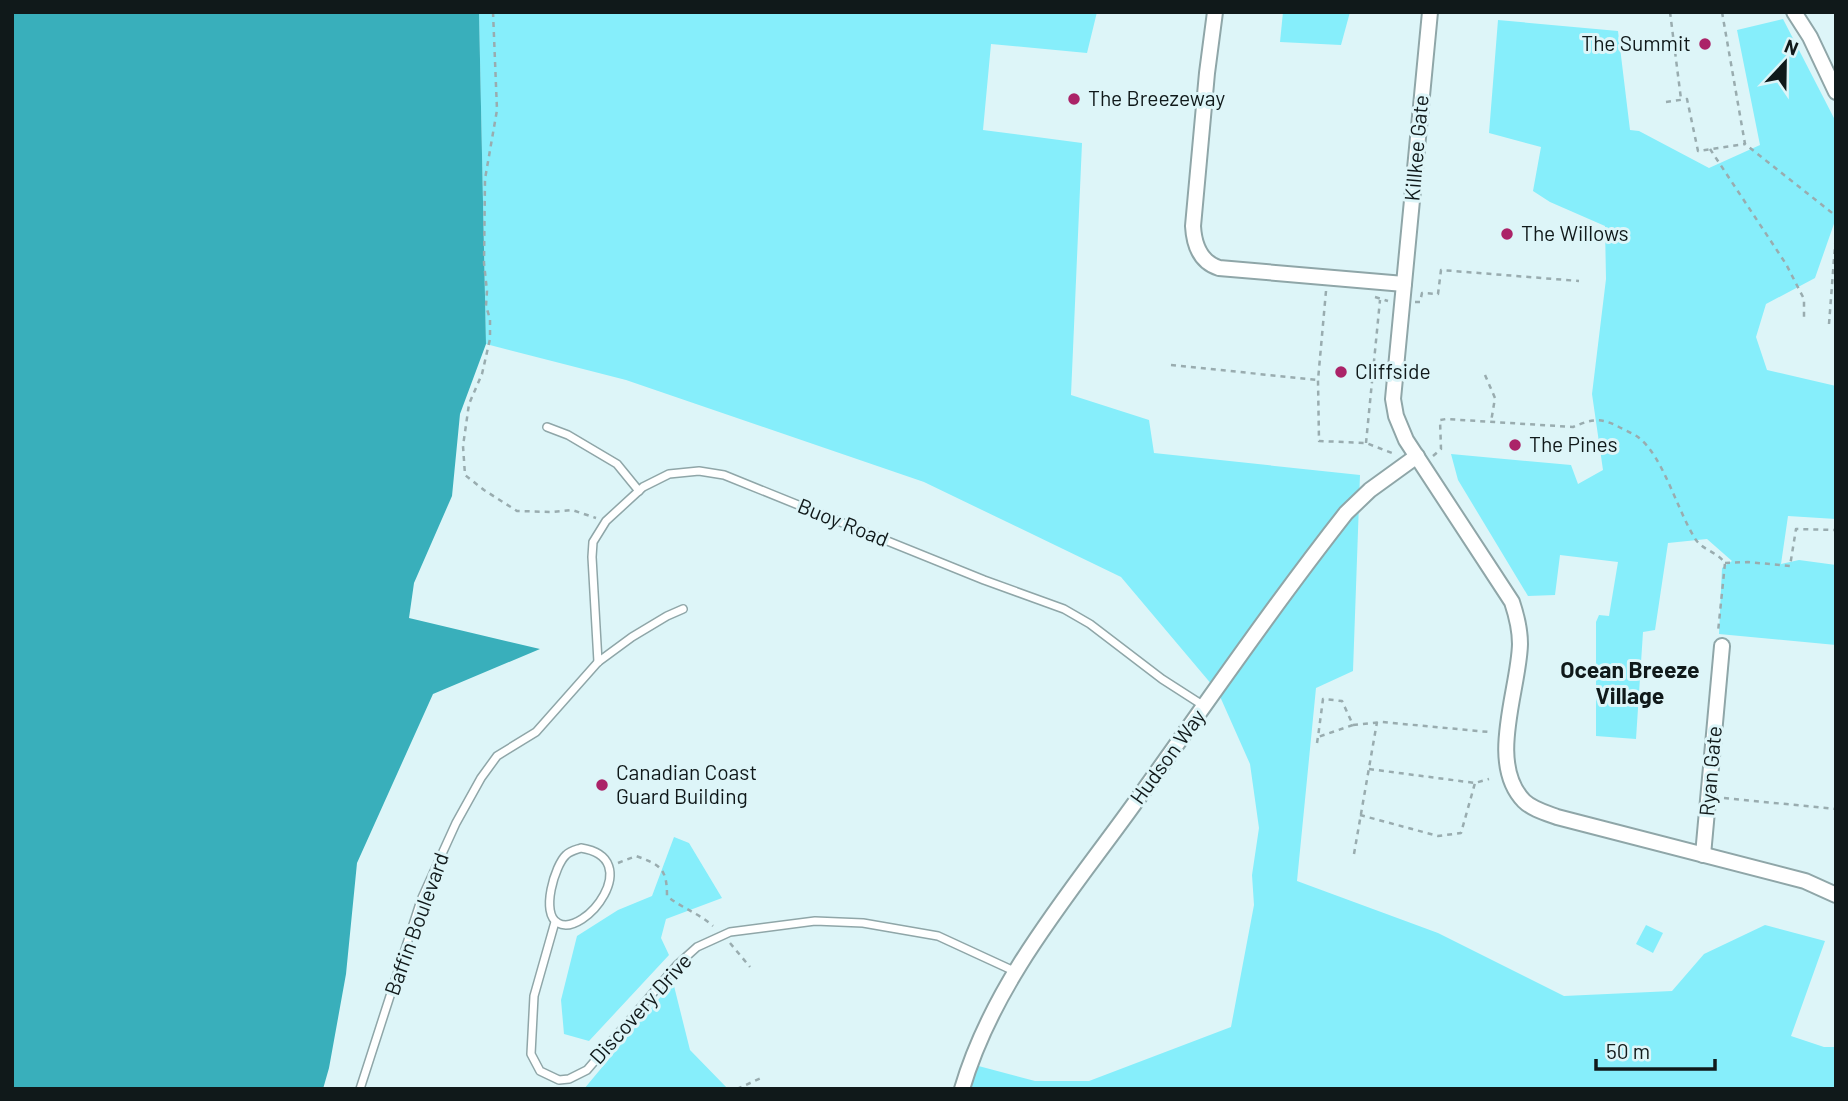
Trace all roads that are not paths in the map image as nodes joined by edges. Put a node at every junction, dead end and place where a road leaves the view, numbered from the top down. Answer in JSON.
{"nodes":[{"id":1,"x":1215,"y":12,"type":"edge"},
{"id":2,"x":1430,"y":12,"type":"edge"},
{"id":3,"x":1794,"y":12,"type":"edge"},
{"id":4,"x":1836,"y":92,"type":"edge"},
{"id":5,"x":1404,"y":284,"type":"junction"},
{"id":6,"x":547,"y":426,"type":"dead end"},
{"id":7,"x":1420,"y":460,"type":"junction"},
{"id":8,"x":639,"y":491,"type":"junction"},
{"id":9,"x":683,"y":609,"type":"dead end"},
{"id":10,"x":1719,"y":644,"type":"road end"},
{"id":11,"x":598,"y":662,"type":"junction"},
{"id":12,"x":1204,"y":706,"type":"junction"},
{"id":13,"x":1703,"y":855,"type":"junction"},
{"id":14,"x":1805,"y":881,"type":"junction"},
{"id":15,"x":1836,"y":883,"type":"edge"},
{"id":16,"x":1836,"y":895,"type":"edge"},
{"id":17,"x":555,"y":922,"type":"junction"},
{"id":18,"x":1014,"y":971,"type":"junction"},
{"id":19,"x":360,"y":1089,"type":"edge"},
{"id":20,"x":962,"y":1089,"type":"edge"}],
"edges":[{"from":1,"to":5,"type":"street"},
{"from":2,"to":5,"type":"street","name":"Killkee Gate"},
{"from":3,"to":4,"type":"street"},
{"from":5,"to":7,"type":"street","name":"Killkee Gate"},
{"from":6,"to":8,"type":"lane"},
{"from":7,"to":12,"type":"street","name":"Hudson Way"},
{"from":7,"to":13,"type":"street","name":"Killkee Gate"},
{"from":8,"to":11,"type":"lane","name":"Buoy Road"},
{"from":8,"to":12,"type":"lane","name":"Buoy Road"},
{"from":9,"to":11,"type":"lane","name":"Baffin Boulevard"},
{"from":10,"to":13,"type":"street","name":"Ryan Gate"},
{"from":11,"to":19,"type":"lane","name":"Baffin Boulevard"},
{"from":12,"to":18,"type":"street","name":"Hudson Way"},
{"from":13,"to":14,"type":"street","name":"Killkee Gate"},
{"from":14,"to":15,"type":"street"},
{"from":14,"to":16,"type":"street"},
{"from":17,"to":17,"type":"lane","name":"Discovery Drive"},
{"from":17,"to":18,"type":"lane","name":"Discovery Drive"},
{"from":18,"to":20,"type":"street","name":"Hudson Way"}]}
